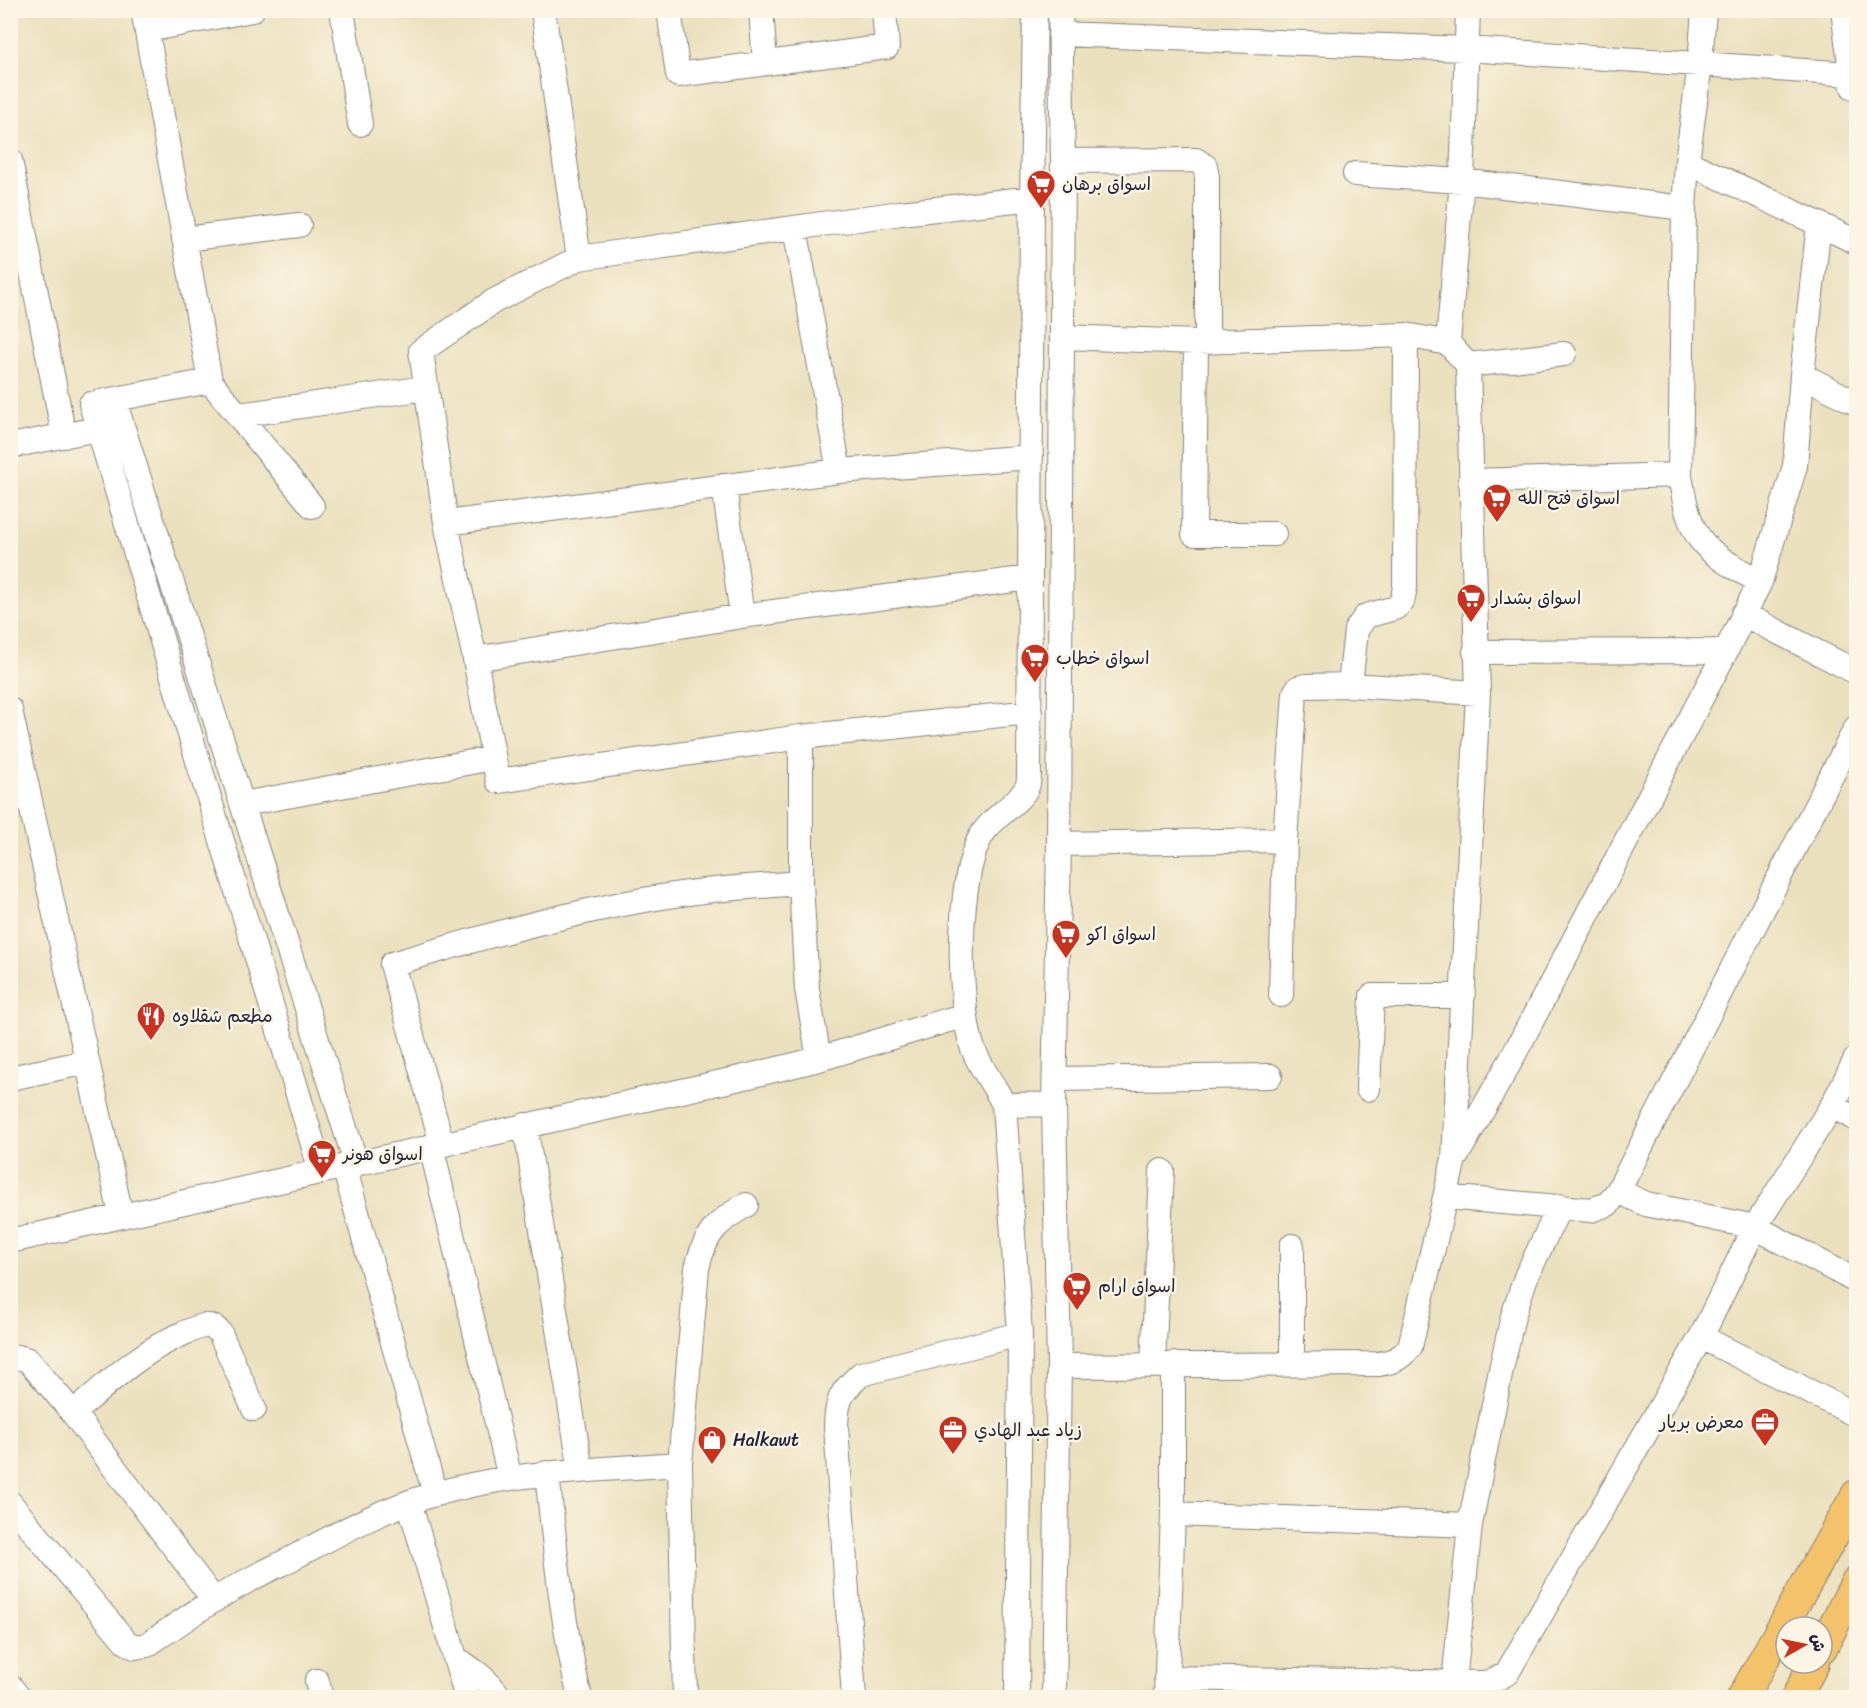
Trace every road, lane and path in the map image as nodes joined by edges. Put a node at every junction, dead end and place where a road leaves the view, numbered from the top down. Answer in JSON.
{"nodes":[{"id":1,"x":252,"y":10,"type":"edge"},
{"id":2,"x":342,"y":10,"type":"edge"},
{"id":3,"x":543,"y":10,"type":"edge"},
{"id":4,"x":669,"y":10,"type":"edge"},
{"id":5,"x":761,"y":10,"type":"edge"},
{"id":6,"x":884,"y":10,"type":"edge"},
{"id":7,"x":1035,"y":10,"type":"edge"},
{"id":8,"x":1468,"y":10,"type":"edge"},
{"id":9,"x":1704,"y":10,"type":"edge"},
{"id":10,"x":1842,"y":10,"type":"edge"},
{"id":11,"x":145,"y":20,"type":"edge"},
{"id":12,"x":1060,"y":22,"type":"edge"},
{"id":13,"x":1467,"y":48,"type":"junction"},
{"id":14,"x":765,"y":63,"type":"junction"},
{"id":15,"x":1700,"y":64,"type":"junction"},
{"id":16,"x":1853,"y":83,"type":"edge"},
{"id":17,"x":360,"y":124,"type":"dead end"},
{"id":18,"x":10,"y":160,"type":"edge"},
{"id":19,"x":1063,"y":161,"type":"junction"},
{"id":20,"x":1687,"y":162,"type":"junction"},
{"id":21,"x":1355,"y":174,"type":"dead end"},
{"id":22,"x":1462,"y":181,"type":"junction"},
{"id":23,"x":1032,"y":198,"type":"junction"},
{"id":24,"x":1684,"y":208,"type":"junction"},
{"id":25,"x":1819,"y":224,"type":"junction"},
{"id":26,"x":299,"y":225,"type":"dead end"},
{"id":27,"x":795,"y":228,"type":"junction"},
{"id":28,"x":184,"y":239,"type":"junction"},
{"id":29,"x":1857,"y":242,"type":"edge"},
{"id":30,"x":579,"y":258,"type":"junction"},
{"id":31,"x":22,"y":277,"type":"edge"},
{"id":32,"x":1406,"y":335,"type":"junction"},
{"id":33,"x":1062,"y":337,"type":"junction"},
{"id":34,"x":1201,"y":341,"type":"junction"},
{"id":35,"x":1448,"y":343,"type":"junction"},
{"id":36,"x":1564,"y":354,"type":"dead end"},
{"id":37,"x":1468,"y":365,"type":"junction"},
{"id":38,"x":1802,"y":375,"type":"junction"},
{"id":39,"x":210,"y":381,"type":"junction"},
{"id":40,"x":426,"y":387,"type":"junction"},
{"id":41,"x":114,"y":400,"type":"junction"},
{"id":42,"x":1857,"y":403,"type":"edge"},
{"id":43,"x":91,"y":404,"type":"junction"},
{"id":44,"x":58,"y":411,"type":"junction"},
{"id":45,"x":239,"y":415,"type":"junction"},
{"id":46,"x":98,"y":429,"type":"junction"},
{"id":47,"x":64,"y":436,"type":"junction"},
{"id":48,"x":10,"y":446,"type":"edge"},
{"id":49,"x":1031,"y":456,"type":"junction"},
{"id":50,"x":839,"y":471,"type":"junction"},
{"id":51,"x":1680,"y":475,"type":"junction"},
{"id":52,"x":1470,"y":480,"type":"junction"},
{"id":53,"x":724,"y":486,"type":"junction"},
{"id":54,"x":312,"y":506,"type":"dead end"},
{"id":55,"x":446,"y":523,"type":"junction"},
{"id":56,"x":1274,"y":534,"type":"dead end"},
{"id":57,"x":1030,"y":578,"type":"junction"},
{"id":58,"x":1760,"y":582,"type":"junction"},
{"id":59,"x":1743,"y":614,"type":"junction"},
{"id":60,"x":742,"y":615,"type":"junction"},
{"id":61,"x":1726,"y":651,"type":"junction"},
{"id":62,"x":1475,"y":652,"type":"junction"},
{"id":63,"x":475,"y":659,"type":"junction"},
{"id":64,"x":1857,"y":672,"type":"edge"},
{"id":65,"x":1350,"y":685,"type":"junction"},
{"id":66,"x":1478,"y":693,"type":"junction"},
{"id":67,"x":10,"y":710,"type":"edge"},
{"id":68,"x":1030,"y":712,"type":"junction"},
{"id":69,"x":1857,"y":728,"type":"edge"},
{"id":70,"x":801,"y":737,"type":"junction"},
{"id":71,"x":493,"y":758,"type":"junction"},
{"id":72,"x":1020,"y":797,"type":"junction"},
{"id":73,"x":1059,"y":799,"type":"junction"},
{"id":74,"x":243,"y":804,"type":"junction"},
{"id":75,"x":1285,"y":840,"type":"junction"},
{"id":76,"x":1059,"y":844,"type":"junction"},
{"id":77,"x":801,"y":883,"type":"junction"},
{"id":78,"x":1281,"y":995,"type":"dead end"},
{"id":79,"x":1462,"y":996,"type":"junction"},
{"id":80,"x":965,"y":1015,"type":"junction"},
{"id":81,"x":819,"y":1059,"type":"junction"},
{"id":82,"x":1857,"y":1059,"type":"edge"},
{"id":83,"x":87,"y":1062,"type":"junction"},
{"id":84,"x":1270,"y":1076,"type":"dead end"},
{"id":85,"x":10,"y":1078,"type":"edge"},
{"id":86,"x":1056,"y":1079,"type":"junction"},
{"id":87,"x":1368,"y":1089,"type":"dead end"},
{"id":88,"x":1054,"y":1104,"type":"junction"},
{"id":89,"x":1004,"y":1105,"type":"junction"},
{"id":90,"x":1832,"y":1106,"type":"junction"},
{"id":91,"x":1857,"y":1119,"type":"edge"},
{"id":92,"x":525,"y":1125,"type":"junction"},
{"id":93,"x":437,"y":1145,"type":"junction"},
{"id":94,"x":1454,"y":1159,"type":"junction"},
{"id":95,"x":340,"y":1166,"type":"junction"},
{"id":96,"x":1162,"y":1172,"type":"dead end"},
{"id":97,"x":1618,"y":1191,"type":"junction"},
{"id":98,"x":1446,"y":1197,"type":"junction"},
{"id":99,"x":746,"y":1205,"type":"dead end"},
{"id":100,"x":1560,"y":1206,"type":"junction"},
{"id":101,"x":121,"y":1215,"type":"junction"},
{"id":102,"x":1755,"y":1227,"type":"junction"},
{"id":103,"x":10,"y":1241,"type":"edge"},
{"id":104,"x":1292,"y":1246,"type":"dead end"},
{"id":105,"x":1857,"y":1281,"type":"edge"},
{"id":106,"x":1020,"y":1334,"type":"junction"},
{"id":107,"x":1701,"y":1337,"type":"junction"},
{"id":108,"x":10,"y":1359,"type":"edge"},
{"id":109,"x":1292,"y":1364,"type":"junction"},
{"id":110,"x":1163,"y":1365,"type":"junction"},
{"id":111,"x":1059,"y":1366,"type":"junction"},
{"id":112,"x":254,"y":1409,"type":"dead end"},
{"id":113,"x":73,"y":1413,"type":"junction"},
{"id":114,"x":1857,"y":1414,"type":"edge"},
{"id":115,"x":681,"y":1464,"type":"junction"},
{"id":116,"x":581,"y":1471,"type":"junction"},
{"id":117,"x":547,"y":1473,"type":"junction"},
{"id":118,"x":510,"y":1478,"type":"junction"},
{"id":119,"x":435,"y":1494,"type":"junction"},
{"id":120,"x":1857,"y":1495,"type":"edge"},
{"id":121,"x":409,"y":1502,"type":"junction"},
{"id":122,"x":10,"y":1503,"type":"edge"},
{"id":123,"x":1173,"y":1514,"type":"junction"},
{"id":124,"x":1470,"y":1525,"type":"junction"},
{"id":125,"x":1857,"y":1582,"type":"edge"},
{"id":126,"x":214,"y":1600,"type":"junction"},
{"id":127,"x":1834,"y":1625,"type":"edge"},
{"id":128,"x":455,"y":1658,"type":"junction"},
{"id":129,"x":1808,"y":1675,"type":"edge"},
{"id":130,"x":1454,"y":1682,"type":"junction"},
{"id":131,"x":1166,"y":1688,"type":"edge"},
{"id":132,"x":467,"y":1698,"type":"edge"},
{"id":133,"x":500,"y":1698,"type":"edge"},
{"id":134,"x":580,"y":1698,"type":"edge"},
{"id":135,"x":685,"y":1698,"type":"edge"},
{"id":136,"x":854,"y":1698,"type":"edge"},
{"id":137,"x":1017,"y":1698,"type":"edge"},
{"id":138,"x":1054,"y":1698,"type":"edge"},
{"id":139,"x":1742,"y":1698,"type":"edge"},
{"id":140,"x":1796,"y":1698,"type":"edge"}],
"edges":[{"from":1,"to":11,"type":"street"},
{"from":2,"to":17,"type":"street"},
{"from":3,"to":30,"type":"street"},
{"from":4,"to":14,"type":"street"},
{"from":5,"to":14,"type":"street"},
{"from":6,"to":14,"type":"street"},
{"from":7,"to":23,"type":"street"},
{"from":8,"to":13,"type":"street"},
{"from":9,"to":15,"type":"street"},
{"from":10,"to":16,"type":"street"},
{"from":11,"to":28,"type":"street"},
{"from":12,"to":13,"type":"street"},
{"from":12,"to":19,"type":"street"},
{"from":13,"to":15,"type":"street"},
{"from":13,"to":22,"type":"street"},
{"from":15,"to":16,"type":"street"},
{"from":15,"to":20,"type":"street"},
{"from":18,"to":31,"type":"street"},
{"from":19,"to":33,"type":"street"},
{"from":19,"to":34,"type":"street"},
{"from":20,"to":24,"type":"street"},
{"from":20,"to":25,"type":"street"},
{"from":21,"to":22,"type":"street"},
{"from":22,"to":24,"type":"street"},
{"from":22,"to":35,"type":"street"},
{"from":23,"to":27,"type":"street"},
{"from":23,"to":49,"type":"street"},
{"from":24,"to":51,"type":"street"},
{"from":25,"to":29,"type":"street"},
{"from":25,"to":38,"type":"street"},
{"from":26,"to":28,"type":"street"},
{"from":27,"to":30,"type":"street"},
{"from":27,"to":50,"type":"street"},
{"from":28,"to":39,"type":"street"},
{"from":30,"to":40,"type":"street"},
{"from":31,"to":44,"type":"street"},
{"from":32,"to":34,"type":"street"},
{"from":32,"to":35,"type":"street"},
{"from":32,"to":65,"type":"street"},
{"from":33,"to":34,"type":"street"},
{"from":33,"to":73,"type":"street"},
{"from":34,"to":56,"type":"street"},
{"from":35,"to":37,"type":"street"},
{"from":36,"to":37,"type":"street"},
{"from":37,"to":52,"type":"street"},
{"from":38,"to":42,"type":"street"},
{"from":38,"to":58,"type":"street"},
{"from":39,"to":41,"type":"street"},
{"from":39,"to":45,"type":"street"},
{"from":40,"to":45,"type":"street"},
{"from":40,"to":55,"type":"street"},
{"from":41,"to":43,"type":"street"},
{"from":41,"to":74,"type":"street"},
{"from":43,"to":44,"type":"street"},
{"from":43,"to":46,"type":"street"},
{"from":44,"to":47,"type":"street"},
{"from":45,"to":54,"type":"street"},
{"from":46,"to":47,"type":"street"},
{"from":46,"to":95,"type":"street"},
{"from":47,"to":48,"type":"street"},
{"from":49,"to":50,"type":"street"},
{"from":49,"to":57,"type":"street"},
{"from":50,"to":53,"type":"street"},
{"from":51,"to":52,"type":"street"},
{"from":51,"to":58,"type":"street"},
{"from":52,"to":62,"type":"street"},
{"from":53,"to":55,"type":"street"},
{"from":53,"to":60,"type":"street"},
{"from":55,"to":63,"type":"street"},
{"from":57,"to":60,"type":"street"},
{"from":57,"to":68,"type":"street"},
{"from":58,"to":59,"type":"street"},
{"from":59,"to":61,"type":"street"},
{"from":59,"to":64,"type":"street"},
{"from":60,"to":63,"type":"street"},
{"from":61,"to":62,"type":"street"},
{"from":61,"to":94,"type":"street"},
{"from":62,"to":66,"type":"street"},
{"from":63,"to":71,"type":"street"},
{"from":65,"to":66,"type":"street"},
{"from":65,"to":75,"type":"street"},
{"from":66,"to":79,"type":"street"},
{"from":67,"to":83,"type":"street"},
{"from":68,"to":70,"type":"street"},
{"from":68,"to":72,"type":"street"},
{"from":69,"to":97,"type":"street"},
{"from":70,"to":71,"type":"street"},
{"from":70,"to":77,"type":"street"},
{"from":71,"to":74,"type":"street"},
{"from":72,"to":73,"type":"street"},
{"from":72,"to":80,"type":"street"},
{"from":73,"to":76,"type":"street"},
{"from":74,"to":95,"type":"street"},
{"from":75,"to":76,"type":"street"},
{"from":75,"to":78,"type":"street"},
{"from":76,"to":86,"type":"street"},
{"from":77,"to":81,"type":"street"},
{"from":77,"to":93,"type":"street"},
{"from":79,"to":87,"type":"street"},
{"from":79,"to":94,"type":"street"},
{"from":80,"to":81,"type":"street"},
{"from":80,"to":89,"type":"street"},
{"from":81,"to":92,"type":"street"},
{"from":82,"to":90,"type":"street"},
{"from":83,"to":85,"type":"street"},
{"from":83,"to":101,"type":"street"},
{"from":84,"to":86,"type":"street"},
{"from":86,"to":88,"type":"street"},
{"from":88,"to":89,"type":"street"},
{"from":88,"to":111,"type":"street"},
{"from":89,"to":106,"type":"street"},
{"from":90,"to":91,"type":"street"},
{"from":90,"to":102,"type":"street"},
{"from":92,"to":93,"type":"street"},
{"from":92,"to":116,"type":"street"},
{"from":93,"to":95,"type":"street"},
{"from":93,"to":118,"type":"street"},
{"from":94,"to":98,"type":"street"},
{"from":95,"to":101,"type":"street"},
{"from":95,"to":119,"type":"street"},
{"from":96,"to":110,"type":"street"},
{"from":97,"to":100,"type":"street"},
{"from":97,"to":102,"type":"street"},
{"from":98,"to":100,"type":"street"},
{"from":98,"to":109,"type":"street"},
{"from":99,"to":115,"type":"street"},
{"from":100,"to":124,"type":"street"},
{"from":101,"to":103,"type":"street"},
{"from":102,"to":105,"type":"street"},
{"from":102,"to":107,"type":"street"},
{"from":104,"to":109,"type":"street"},
{"from":106,"to":136,"type":"street"},
{"from":106,"to":137,"type":"street"},
{"from":107,"to":114,"type":"street"},
{"from":107,"to":130,"type":"street"},
{"from":108,"to":113,"type":"street"},
{"from":109,"to":110,"type":"street"},
{"from":110,"to":111,"type":"street"},
{"from":110,"to":123,"type":"street"},
{"from":111,"to":138,"type":"street"},
{"from":112,"to":113,"type":"street"},
{"from":113,"to":126,"type":"street"},
{"from":115,"to":116,"type":"street"},
{"from":115,"to":135,"type":"street"},
{"from":116,"to":117,"type":"street"},
{"from":117,"to":118,"type":"street"},
{"from":117,"to":134,"type":"street"},
{"from":118,"to":119,"type":"street"},
{"from":119,"to":121,"type":"street"},
{"from":120,"to":139,"type":"main road"},
{"from":121,"to":126,"type":"street"},
{"from":121,"to":128,"type":"street"},
{"from":122,"to":126,"type":"street"},
{"from":123,"to":124,"type":"street"},
{"from":123,"to":131,"type":"street"},
{"from":124,"to":130,"type":"street"},
{"from":125,"to":127,"type":"main road"},
{"from":128,"to":132,"type":"street"},
{"from":128,"to":133,"type":"street"},
{"from":129,"to":140,"type":"main road"},
{"from":130,"to":131,"type":"street"}]}
